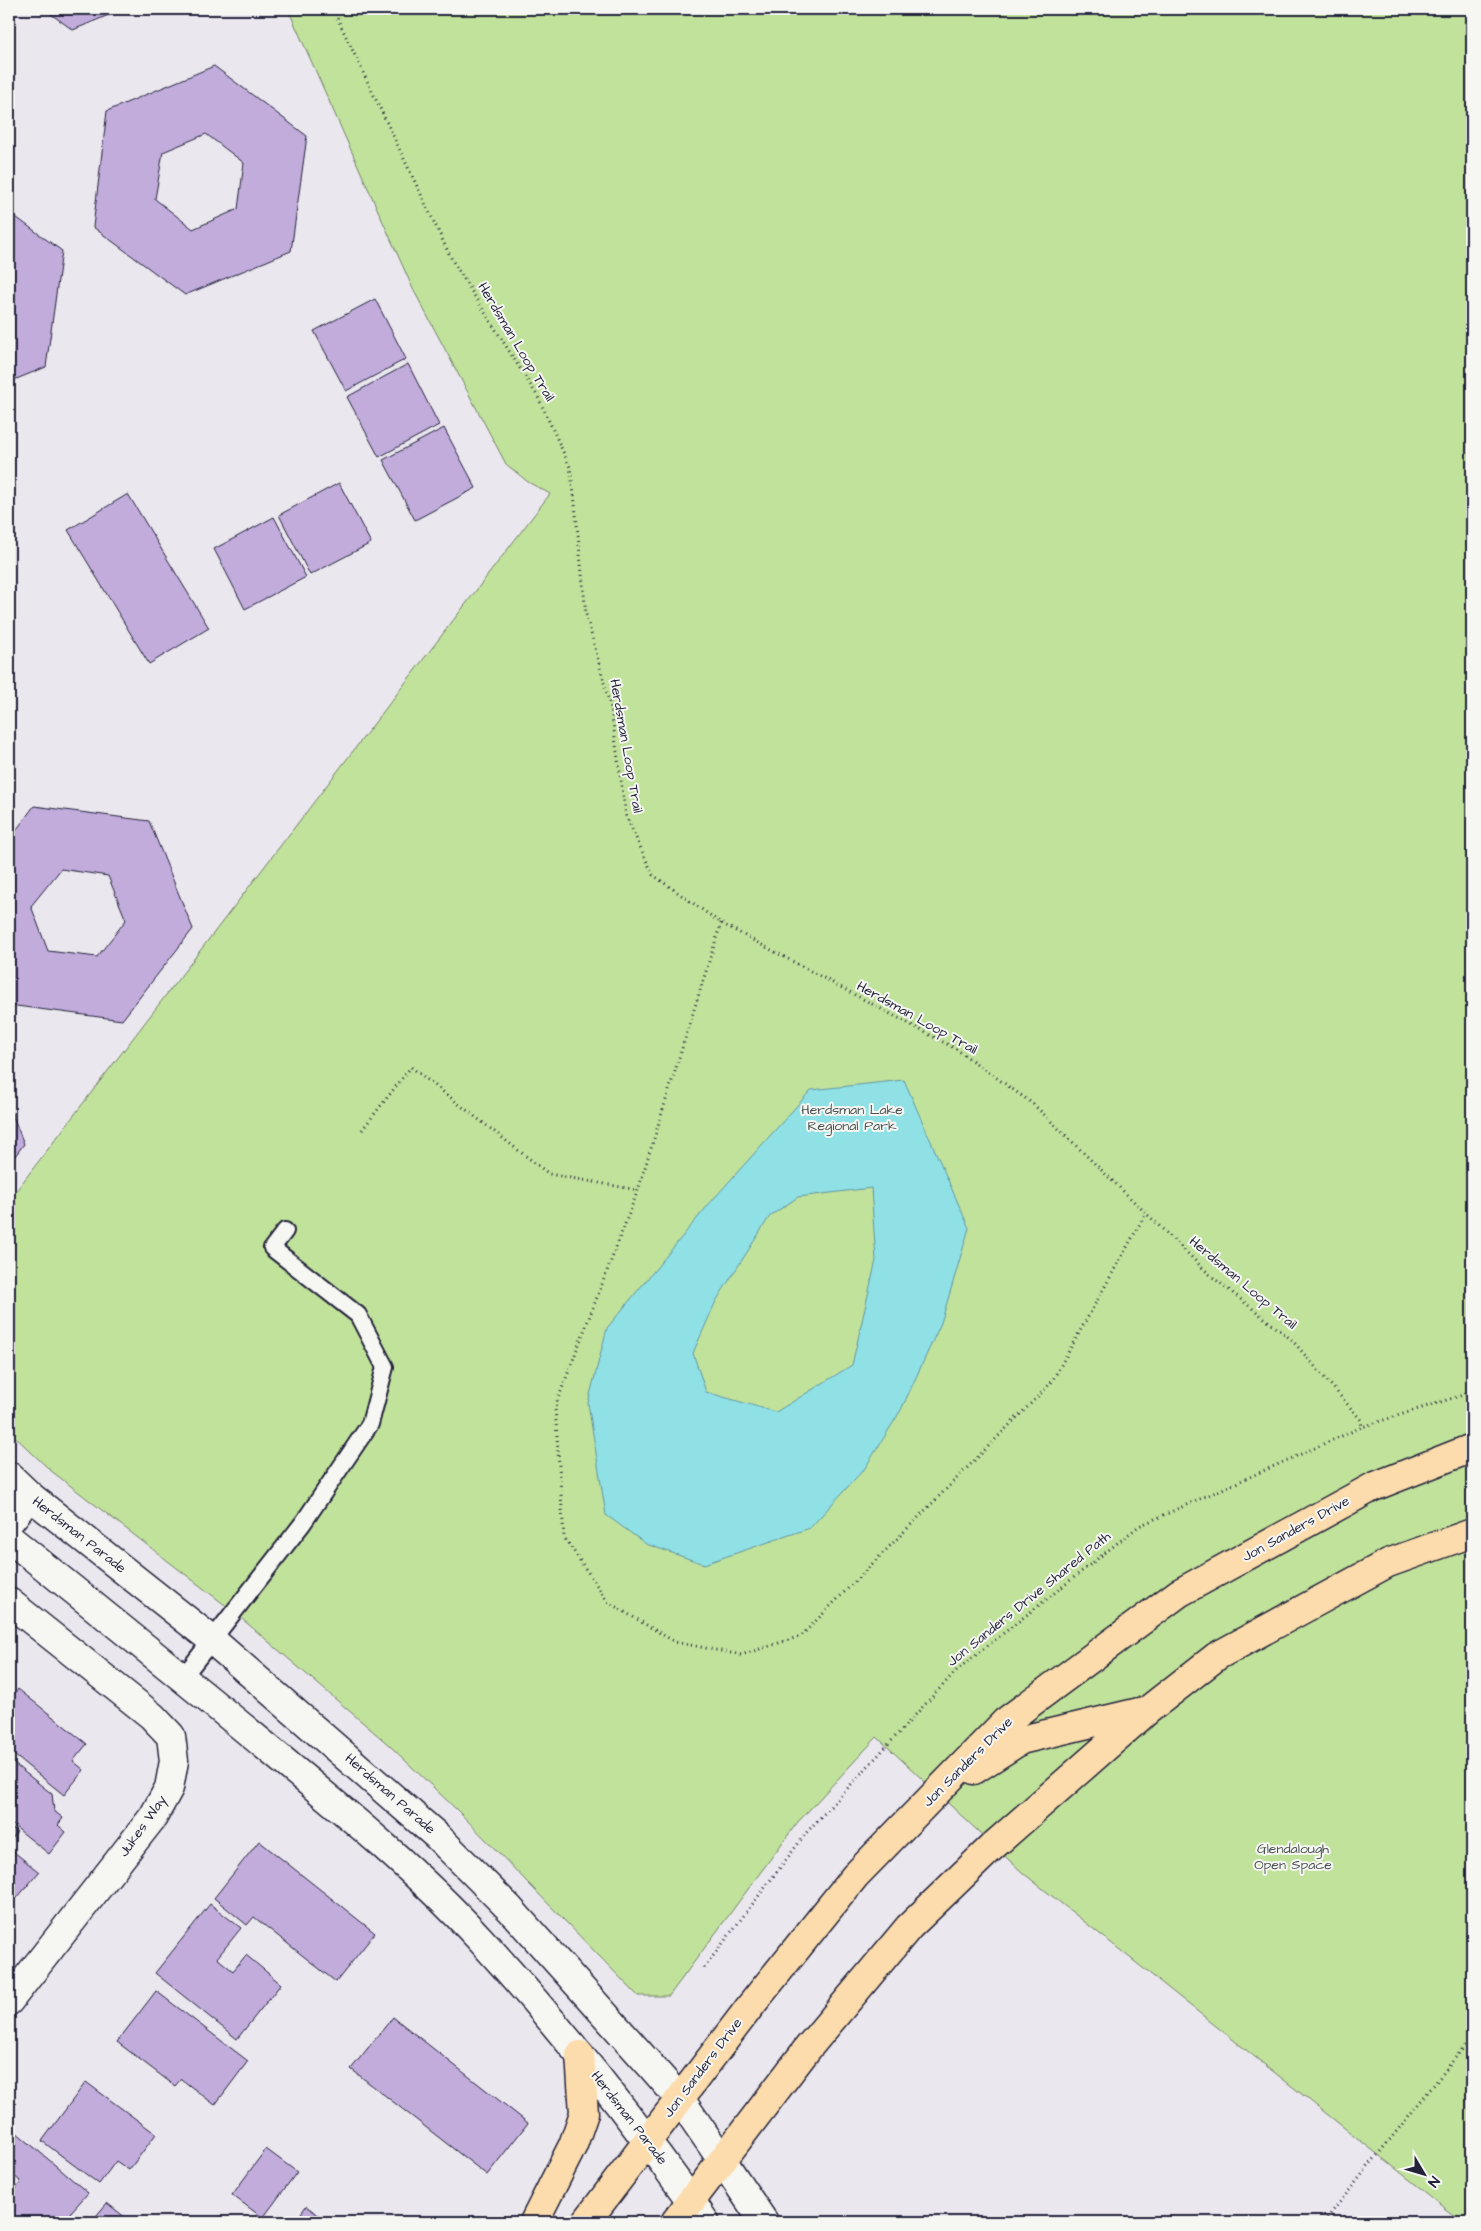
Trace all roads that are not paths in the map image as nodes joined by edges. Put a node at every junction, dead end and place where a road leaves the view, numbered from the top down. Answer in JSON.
{"nodes":[{"id":1,"x":285,"y":1231,"type":"dead end"},
{"id":2,"x":1472,"y":1448,"type":"edge"},
{"id":3,"x":9,"y":1476,"type":"edge"},
{"id":4,"x":30,"y":1496,"type":"junction"},
{"id":5,"x":9,"y":1522,"type":"edge"},
{"id":6,"x":1472,"y":1533,"type":"edge"},
{"id":7,"x":9,"y":1538,"type":"edge"},
{"id":8,"x":9,"y":1602,"type":"edge"},
{"id":9,"x":212,"y":1640,"type":"junction"},
{"id":10,"x":183,"y":1677,"type":"junction"},
{"id":11,"x":1148,"y":1710,"type":"junction"},
{"id":12,"x":936,"y":1793,"type":"junction"},
{"id":13,"x":9,"y":2001,"type":"edge"},
{"id":14,"x":580,"y":2054,"type":"junction"},
{"id":15,"x":680,"y":2100,"type":"junction"},
{"id":16,"x":649,"y":2141,"type":"junction"},
{"id":17,"x":722,"y":2160,"type":"junction"},
{"id":18,"x":698,"y":2211,"type":"edge"},
{"id":19,"x":534,"y":2222,"type":"edge"},
{"id":20,"x":586,"y":2222,"type":"edge"},
{"id":21,"x":675,"y":2222,"type":"edge"},
{"id":22,"x":764,"y":2222,"type":"edge"}],
"edges":[{"from":1,"to":9,"type":"lane"},
{"from":2,"to":12,"type":"main road","name":"Jon Sanders Drive"},
{"from":3,"to":4,"type":"main road","name":"Herdsman Parade"},
{"from":4,"to":5,"type":"main road"},
{"from":4,"to":9,"type":"main road","name":"Herdsman Parade"},
{"from":6,"to":11,"type":"main road"},
{"from":7,"to":10,"type":"main road","name":"Herdsman Parade"},
{"from":8,"to":13,"type":"main road","name":"Jukes Way"},
{"from":9,"to":10,"type":"lane"},
{"from":9,"to":15,"type":"main road","name":"Herdsman Parade"},
{"from":10,"to":14,"type":"main road","name":"Herdsman Parade"},
{"from":11,"to":12,"type":"main road"},
{"from":11,"to":17,"type":"main road"},
{"from":12,"to":15,"type":"main road","name":"Jon Sanders Drive"},
{"from":14,"to":16,"type":"main road","name":"Herdsman Parade"},
{"from":14,"to":19,"type":"main road"},
{"from":15,"to":16,"type":"main road","name":"Jon Sanders Drive"},
{"from":15,"to":17,"type":"main road","name":"Herdsman Parade"},
{"from":16,"to":18,"type":"main road","name":"Herdsman Parade"},
{"from":16,"to":20,"type":"main road","name":"Jon Sanders Drive"},
{"from":17,"to":18,"type":"main road"},
{"from":17,"to":22,"type":"main road","name":"Herdsman Parade"},
{"from":18,"to":21,"type":"main road"}]}
